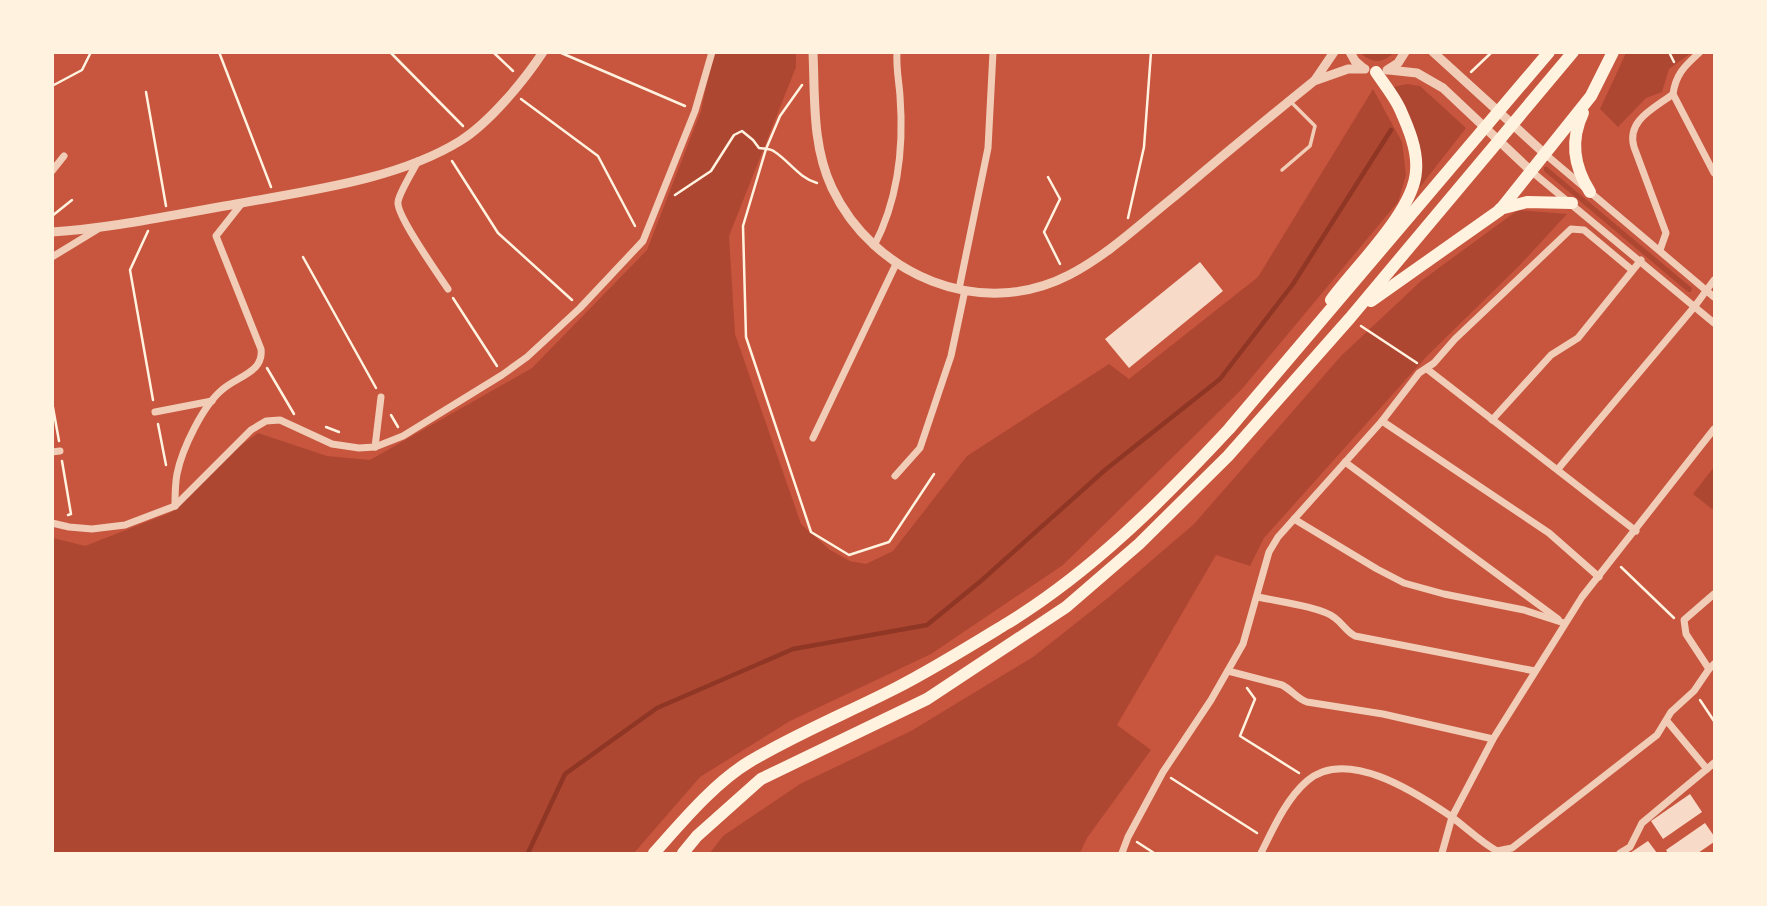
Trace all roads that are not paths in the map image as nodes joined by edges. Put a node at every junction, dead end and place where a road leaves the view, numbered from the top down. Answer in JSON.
{"nodes":[{"id":1,"x":543,"y":52,"type":"edge"},
{"id":2,"x":712,"y":52,"type":"edge"},
{"id":3,"x":813,"y":52,"type":"edge"},
{"id":4,"x":897,"y":52,"type":"edge"},
{"id":5,"x":993,"y":52,"type":"edge"},
{"id":6,"x":1334,"y":52,"type":"edge"},
{"id":7,"x":1350,"y":52,"type":"edge"},
{"id":8,"x":1405,"y":52,"type":"edge"},
{"id":9,"x":1433,"y":52,"type":"edge"},
{"id":10,"x":1549,"y":52,"type":"edge"},
{"id":11,"x":1573,"y":52,"type":"edge"},
{"id":12,"x":1614,"y":52,"type":"edge"},
{"id":13,"x":1700,"y":52,"type":"edge"},
{"id":14,"x":1377,"y":70,"type":"junction"},
{"id":15,"x":1314,"y":81,"type":"junction"},
{"id":16,"x":1673,"y":94,"type":"junction"},
{"id":17,"x":1591,"y":96,"type":"junction"},
{"id":18,"x":1290,"y":100,"type":"junction"},
{"id":19,"x":1545,"y":155,"type":"junction"},
{"id":20,"x":64,"y":156,"type":"dead end"},
{"id":21,"x":418,"y":161,"type":"junction"},
{"id":22,"x":1282,"y":170,"type":"dead end"},
{"id":23,"x":52,"y":171,"type":"edge"},
{"id":24,"x":1531,"y":171,"type":"junction"},
{"id":25,"x":1714,"y":173,"type":"edge"},
{"id":26,"x":1590,"y":192,"type":"junction"},
{"id":27,"x":243,"y":202,"type":"junction"},
{"id":28,"x":1572,"y":203,"type":"junction"},
{"id":29,"x":1500,"y":209,"type":"junction"},
{"id":30,"x":98,"y":229,"type":"junction"},
{"id":31,"x":52,"y":232,"type":"edge"},
{"id":32,"x":874,"y":246,"type":"junction"},
{"id":33,"x":1660,"y":250,"type":"junction"},
{"id":34,"x":52,"y":257,"type":"edge"},
{"id":35,"x":1641,"y":260,"type":"junction"},
{"id":36,"x":895,"y":264,"type":"junction"},
{"id":37,"x":1632,"y":270,"type":"junction"},
{"id":38,"x":1714,"y":280,"type":"edge"},
{"id":39,"x":448,"y":289,"type":"road end"},
{"id":40,"x":962,"y":290,"type":"junction"},
{"id":41,"x":1707,"y":290,"type":"junction"},
{"id":42,"x":1714,"y":296,"type":"edge"},
{"id":43,"x":1695,"y":306,"type":"junction"},
{"id":44,"x":1350,"y":318,"type":"junction"},
{"id":45,"x":1714,"y":323,"type":"edge"},
{"id":46,"x":1301,"y":345,"type":"junction"},
{"id":47,"x":1427,"y":369,"type":"junction"},
{"id":48,"x":381,"y":397,"type":"road end"},
{"id":49,"x":212,"y":401,"type":"junction"},
{"id":50,"x":155,"y":412,"type":"road end"},
{"id":51,"x":1492,"y":420,"type":"junction"},
{"id":52,"x":1382,"y":421,"type":"junction"},
{"id":53,"x":1714,"y":429,"type":"edge"},
{"id":54,"x":813,"y":438,"type":"dead end"},
{"id":55,"x":375,"y":447,"type":"junction"},
{"id":56,"x":1345,"y":462,"type":"junction"},
{"id":57,"x":1558,"y":469,"type":"junction"},
{"id":58,"x":895,"y":476,"type":"dead end"},
{"id":59,"x":175,"y":506,"type":"junction"},
{"id":60,"x":1294,"y":519,"type":"junction"},
{"id":61,"x":52,"y":523,"type":"edge"},
{"id":62,"x":1636,"y":531,"type":"junction"},
{"id":63,"x":1599,"y":577,"type":"junction"},
{"id":64,"x":1714,"y":594,"type":"edge"},
{"id":65,"x":1258,"y":597,"type":"junction"},
{"id":66,"x":1564,"y":623,"type":"junction"},
{"id":67,"x":1712,"y":666,"type":"edge"},
{"id":68,"x":1535,"y":671,"type":"junction"},
{"id":69,"x":1232,"y":673,"type":"junction"},
{"id":70,"x":1667,"y":721,"type":"junction"},
{"id":71,"x":1493,"y":739,"type":"junction"},
{"id":72,"x":1714,"y":763,"type":"edge"},
{"id":73,"x":1707,"y":769,"type":"junction"},
{"id":74,"x":1452,"y":817,"type":"junction"},
{"id":75,"x":654,"y":853,"type":"edge"},
{"id":76,"x":682,"y":853,"type":"edge"},
{"id":77,"x":1122,"y":853,"type":"edge"},
{"id":78,"x":1261,"y":853,"type":"edge"},
{"id":79,"x":1442,"y":853,"type":"edge"},
{"id":80,"x":1620,"y":853,"type":"edge"}],
"edges":[{"from":1,"to":21,"type":"street"},
{"from":2,"to":55,"type":"street"},
{"from":3,"to":32,"type":"street"},
{"from":4,"to":32,"type":"street"},
{"from":5,"to":40,"type":"street"},
{"from":6,"to":15,"type":"street"},
{"from":7,"to":14,"type":"street"},
{"from":8,"to":14,"type":"street"},
{"from":9,"to":19,"type":"street"},
{"from":10,"to":46,"type":"main road"},
{"from":11,"to":44,"type":"main road"},
{"from":12,"to":17,"type":"main road"},
{"from":13,"to":16,"type":"street"},
{"from":14,"to":15,"type":"street"},
{"from":14,"to":24,"type":"street"},
{"from":14,"to":46,"type":"main road"},
{"from":15,"to":18,"type":"street"},
{"from":16,"to":25,"type":"street"},
{"from":16,"to":33,"type":"street"},
{"from":17,"to":19,"type":"main road"},
{"from":17,"to":26,"type":"main road"},
{"from":18,"to":22,"type":"lane"},
{"from":18,"to":40,"type":"street"},
{"from":19,"to":24,"type":"main road"},
{"from":19,"to":26,"type":"street"},
{"from":20,"to":23,"type":"street"},
{"from":21,"to":27,"type":"street"},
{"from":21,"to":39,"type":"street"},
{"from":24,"to":28,"type":"street"},
{"from":24,"to":29,"type":"main road"},
{"from":26,"to":33,"type":"street"},
{"from":27,"to":30,"type":"street"},
{"from":27,"to":49,"type":"street"},
{"from":28,"to":29,"type":"main road"},
{"from":28,"to":35,"type":"street"},
{"from":29,"to":44,"type":"main road"},
{"from":30,"to":31,"type":"street"},
{"from":30,"to":34,"type":"street"},
{"from":32,"to":36,"type":"street"},
{"from":33,"to":41,"type":"street"},
{"from":35,"to":37,"type":"street"},
{"from":35,"to":43,"type":"street"},
{"from":36,"to":40,"type":"street"},
{"from":36,"to":54,"type":"street"},
{"from":37,"to":47,"type":"street"},
{"from":37,"to":51,"type":"street"},
{"from":38,"to":41,"type":"street"},
{"from":40,"to":58,"type":"street"},
{"from":41,"to":42,"type":"street"},
{"from":41,"to":43,"type":"street"},
{"from":43,"to":45,"type":"street"},
{"from":43,"to":57,"type":"street"},
{"from":44,"to":76,"type":"main road"},
{"from":46,"to":75,"type":"main road"},
{"from":47,"to":51,"type":"street"},
{"from":47,"to":52,"type":"street"},
{"from":48,"to":55,"type":"street"},
{"from":49,"to":50,"type":"street"},
{"from":49,"to":59,"type":"street"},
{"from":51,"to":57,"type":"street"},
{"from":52,"to":56,"type":"street"},
{"from":52,"to":63,"type":"street"},
{"from":53,"to":62,"type":"street"},
{"from":55,"to":59,"type":"street"},
{"from":56,"to":60,"type":"street"},
{"from":56,"to":66,"type":"street"},
{"from":57,"to":62,"type":"street"},
{"from":59,"to":61,"type":"street"},
{"from":60,"to":65,"type":"street"},
{"from":60,"to":66,"type":"street"},
{"from":62,"to":63,"type":"street"},
{"from":63,"to":66,"type":"street"},
{"from":64,"to":67,"type":"street"},
{"from":65,"to":68,"type":"street"},
{"from":65,"to":69,"type":"street"},
{"from":66,"to":68,"type":"street"},
{"from":67,"to":70,"type":"street"},
{"from":68,"to":71,"type":"street"},
{"from":69,"to":71,"type":"street"},
{"from":69,"to":77,"type":"street"},
{"from":70,"to":73,"type":"street"},
{"from":70,"to":74,"type":"street"},
{"from":71,"to":74,"type":"street"},
{"from":72,"to":73,"type":"street"},
{"from":73,"to":80,"type":"street"},
{"from":74,"to":78,"type":"street"},
{"from":74,"to":79,"type":"street"}]}
